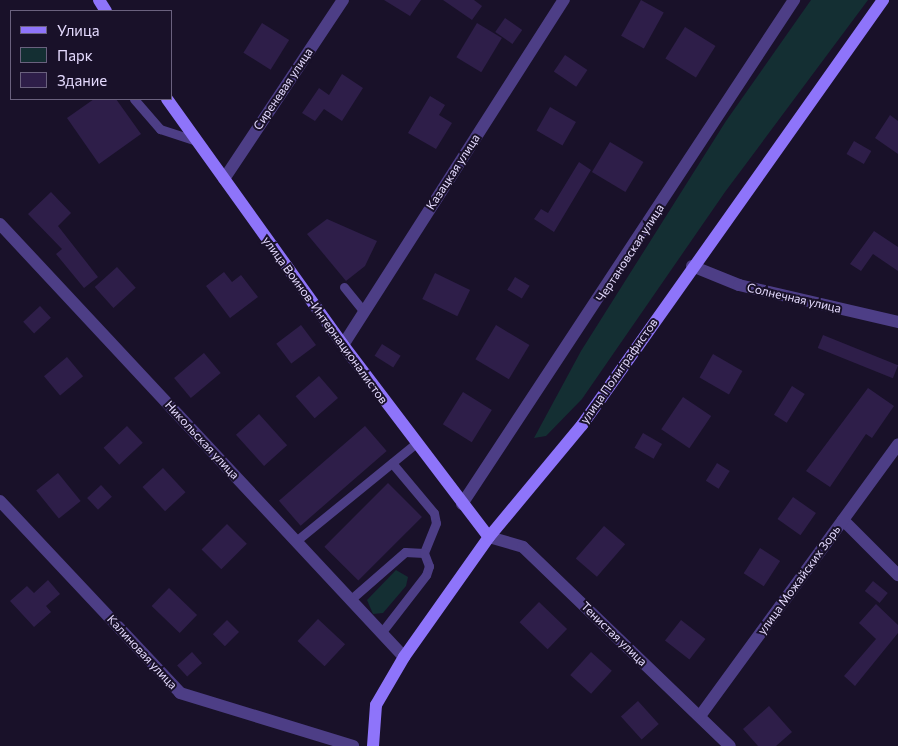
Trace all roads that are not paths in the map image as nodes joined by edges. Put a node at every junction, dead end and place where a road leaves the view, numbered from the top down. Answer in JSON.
{"nodes":[{"id":1,"x":343,"y":0,"type":"edge"},
{"id":2,"x":564,"y":0,"type":"edge"},
{"id":3,"x":794,"y":0,"type":"edge"},
{"id":4,"x":883,"y":0,"type":"edge"},
{"id":5,"x":135,"y":100,"type":"edge"},
{"id":6,"x":168,"y":100,"type":"edge"},
{"id":7,"x":198,"y":141,"type":"junction"},
{"id":8,"x":224,"y":178,"type":"junction"},
{"id":9,"x":0,"y":224,"type":"edge"},
{"id":10,"x":692,"y":266,"type":"junction"},
{"id":11,"x":344,"y":287,"type":"dead end"},
{"id":12,"x":364,"y":312,"type":"junction"},
{"id":13,"x":898,"y":322,"type":"edge"},
{"id":14,"x":342,"y":345,"type":"junction"},
{"id":15,"x":415,"y":444,"type":"junction"},
{"id":16,"x":898,"y":444,"type":"edge"},
{"id":17,"x":392,"y":463,"type":"junction"},
{"id":18,"x":0,"y":501,"type":"edge"},
{"id":19,"x":462,"y":504,"type":"junction"},
{"id":20,"x":843,"y":520,"type":"junction"},
{"id":21,"x":488,"y":537,"type":"junction"},
{"id":22,"x":296,"y":541,"type":"junction"},
{"id":23,"x":424,"y":553,"type":"junction"},
{"id":24,"x":898,"y":575,"type":"edge"},
{"id":25,"x":350,"y":600,"type":"junction"},
{"id":26,"x":381,"y":633,"type":"junction"},
{"id":27,"x":404,"y":657,"type":"junction"},
{"id":28,"x":700,"y":716,"type":"junction"},
{"id":29,"x":353,"y":746,"type":"edge"},
{"id":30,"x":373,"y":746,"type":"edge"},
{"id":31,"x":730,"y":746,"type":"edge"}],
"edges":[{"from":1,"to":8,"type":"street","name":"Сиреневая улица"},
{"from":2,"to":12,"type":"street","name":"Казацкая улица"},
{"from":3,"to":19,"type":"street","name":"Чертановская улица"},
{"from":4,"to":10,"type":"street","name":"улица Полиграфистов"},
{"from":5,"to":7,"type":"lane"},
{"from":6,"to":7,"type":"street","name":"улица Воинов-Интернационалистов"},
{"from":7,"to":8,"type":"street","name":"улица Воинов-Интернационалистов"},
{"from":8,"to":14,"type":"street","name":"улица Воинов-Интернационалистов"},
{"from":9,"to":22,"type":"street","name":"Никольская улица"},
{"from":10,"to":13,"type":"street","name":"Солнечная улица"},
{"from":10,"to":21,"type":"street","name":"улица Полиграфистов"},
{"from":11,"to":12,"type":"lane"},
{"from":12,"to":14,"type":"street","name":"Казацкая улица"},
{"from":14,"to":15,"type":"street","name":"улица Воинов-Интернационалистов"},
{"from":15,"to":17,"type":"lane"},
{"from":15,"to":19,"type":"street","name":"улица Воинов-Интернационалистов"},
{"from":16,"to":20,"type":"street","name":"улица Можайских Зорь"},
{"from":17,"to":22,"type":"lane"},
{"from":17,"to":23,"type":"lane"},
{"from":18,"to":29,"type":"street","name":"Калиновая улица"},
{"from":19,"to":21,"type":"street","name":"улица Воинов-Интернационалистов"},
{"from":20,"to":24,"type":"street"},
{"from":20,"to":28,"type":"street","name":"улица Можайских Зорь"},
{"from":21,"to":27,"type":"street","name":"улица Полиграфистов"},
{"from":21,"to":28,"type":"street","name":"Тенистая улица"},
{"from":22,"to":25,"type":"street","name":"Никольская улица"},
{"from":23,"to":25,"type":"lane"},
{"from":23,"to":26,"type":"lane"},
{"from":25,"to":26,"type":"street","name":"Никольская улица"},
{"from":26,"to":27,"type":"street","name":"Никольская улица"},
{"from":27,"to":30,"type":"street","name":"улица Полиграфистов"},
{"from":28,"to":31,"type":"street","name":"Тенистая улица"}]}
